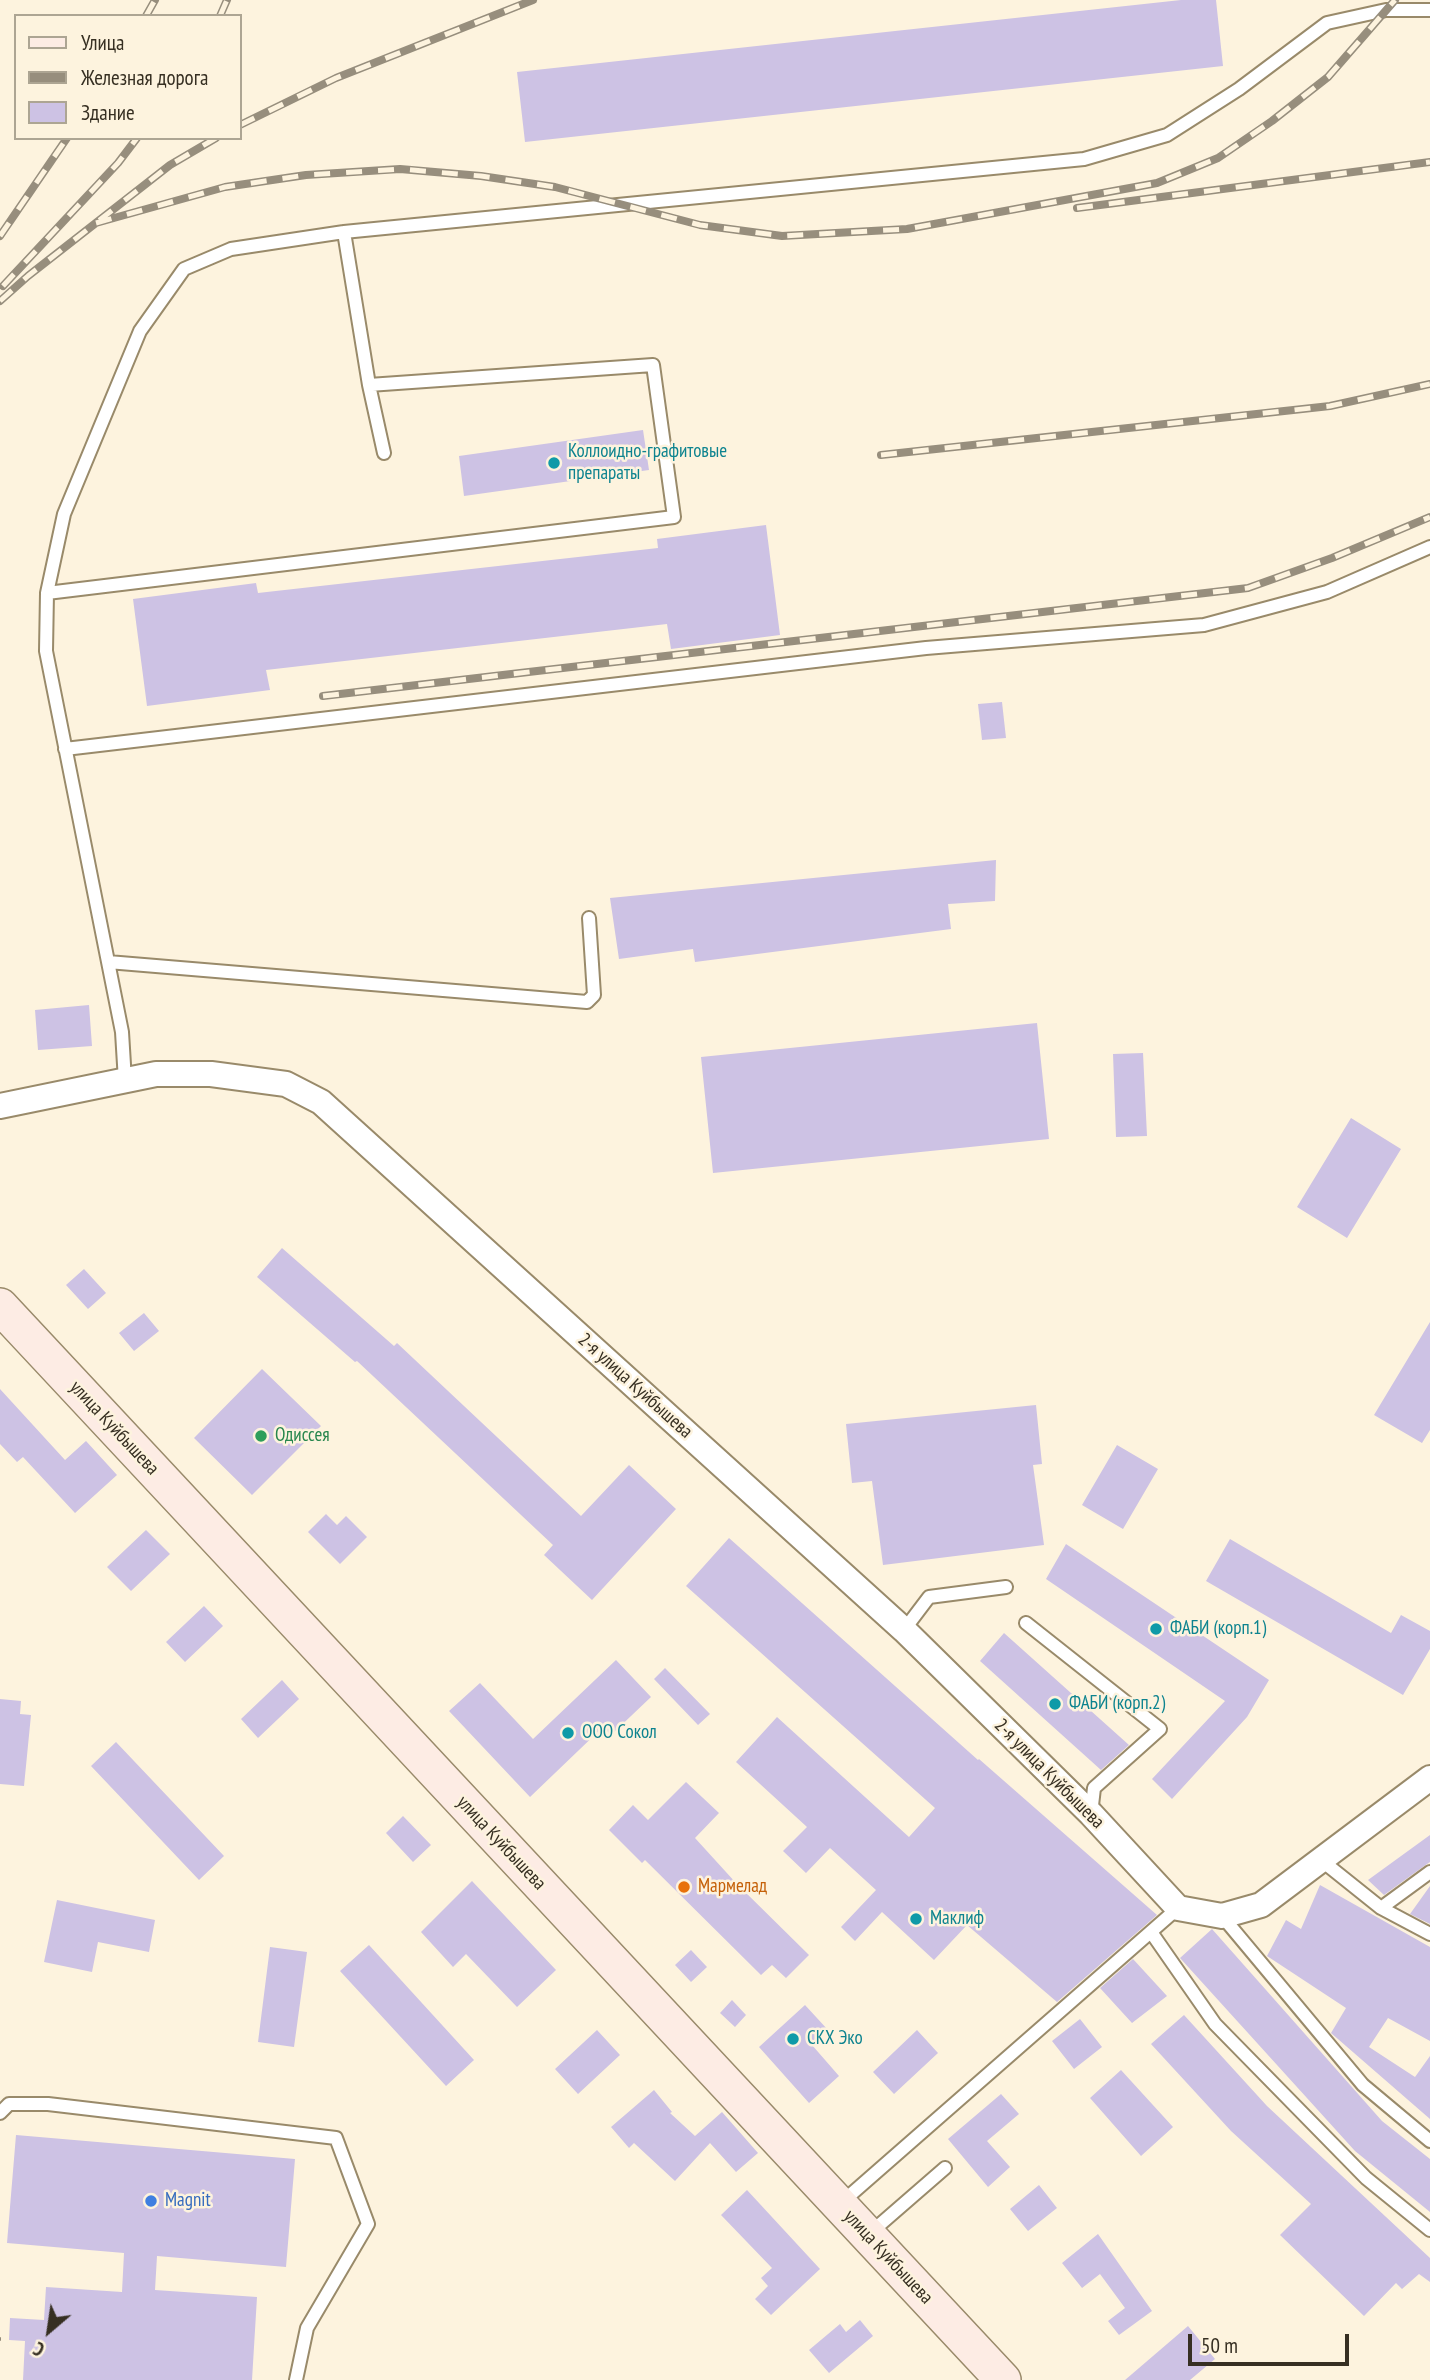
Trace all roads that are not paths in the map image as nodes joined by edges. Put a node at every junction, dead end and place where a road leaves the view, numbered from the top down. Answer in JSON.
{"nodes":[{"id":1,"x":1430,"y":10,"type":"edge"},
{"id":2,"x":344,"y":232,"type":"junction"},
{"id":3,"x":369,"y":385,"type":"junction"},
{"id":4,"x":384,"y":453,"type":"dead end"},
{"id":5,"x":1430,"y":547,"type":"edge"},
{"id":6,"x":47,"y":593,"type":"junction"},
{"id":7,"x":65,"y":749,"type":"junction"},
{"id":8,"x":590,"y":918,"type":"dead end"},
{"id":9,"x":108,"y":962,"type":"junction"},
{"id":10,"x":125,"y":1081,"type":"junction"},
{"id":11,"x":0,"y":1106,"type":"edge"},
{"id":12,"x":0,"y":1306,"type":"edge"},
{"id":13,"x":1006,"y":1587,"type":"dead end"},
{"id":14,"x":1026,"y":1623,"type":"dead end"},
{"id":15,"x":904,"y":1630,"type":"junction"},
{"id":16,"x":1430,"y":1778,"type":"edge"},
{"id":17,"x":1091,"y":1814,"type":"junction"},
{"id":18,"x":1321,"y":1860,"type":"junction"},
{"id":19,"x":1430,"y":1872,"type":"edge"},
{"id":20,"x":1178,"y":1908,"type":"junction"},
{"id":21,"x":1381,"y":1908,"type":"junction"},
{"id":22,"x":1222,"y":1916,"type":"junction"},
{"id":23,"x":1151,"y":1932,"type":"junction"},
{"id":24,"x":1430,"y":1934,"type":"edge"},
{"id":25,"x":0,"y":2113,"type":"edge"},
{"id":26,"x":1430,"y":2141,"type":"edge"},
{"id":27,"x":945,"y":2168,"type":"dead end"},
{"id":28,"x":839,"y":2205,"type":"junction"},
{"id":29,"x":1430,"y":2230,"type":"edge"},
{"id":30,"x":868,"y":2235,"type":"junction"},
{"id":31,"x":296,"y":2380,"type":"edge"},
{"id":32,"x":1003,"y":2380,"type":"edge"}],
"edges":[{"from":1,"to":2,"type":"lane"},
{"from":2,"to":3,"type":"lane"},
{"from":2,"to":6,"type":"lane"},
{"from":3,"to":4,"type":"lane"},
{"from":3,"to":6,"type":"lane"},
{"from":5,"to":7,"type":"lane"},
{"from":6,"to":7,"type":"lane"},
{"from":7,"to":9,"type":"lane"},
{"from":8,"to":9,"type":"lane"},
{"from":9,"to":10,"type":"lane"},
{"from":10,"to":11,"type":"street","name":"2-я улица Куйбышева"},
{"from":10,"to":15,"type":"street","name":"2-я улица Куйбышева"},
{"from":12,"to":28,"type":"street","name":"улица Куйбышева"},
{"from":13,"to":15,"type":"lane"},
{"from":14,"to":17,"type":"lane"},
{"from":15,"to":17,"type":"street","name":"2-я улица Куйбышева"},
{"from":16,"to":18,"type":"street"},
{"from":17,"to":20,"type":"street","name":"2-я улица Куйбышева"},
{"from":18,"to":21,"type":"lane"},
{"from":18,"to":22,"type":"street"},
{"from":19,"to":21,"type":"lane"},
{"from":20,"to":22,"type":"street"},
{"from":20,"to":23,"type":"lane"},
{"from":21,"to":24,"type":"lane"},
{"from":22,"to":26,"type":"lane"},
{"from":23,"to":28,"type":"lane"},
{"from":23,"to":29,"type":"lane"},
{"from":25,"to":31,"type":"lane"},
{"from":27,"to":30,"type":"lane"},
{"from":28,"to":30,"type":"street","name":"улица Куйбышева"},
{"from":30,"to":32,"type":"street","name":"улица Куйбышева"}]}
